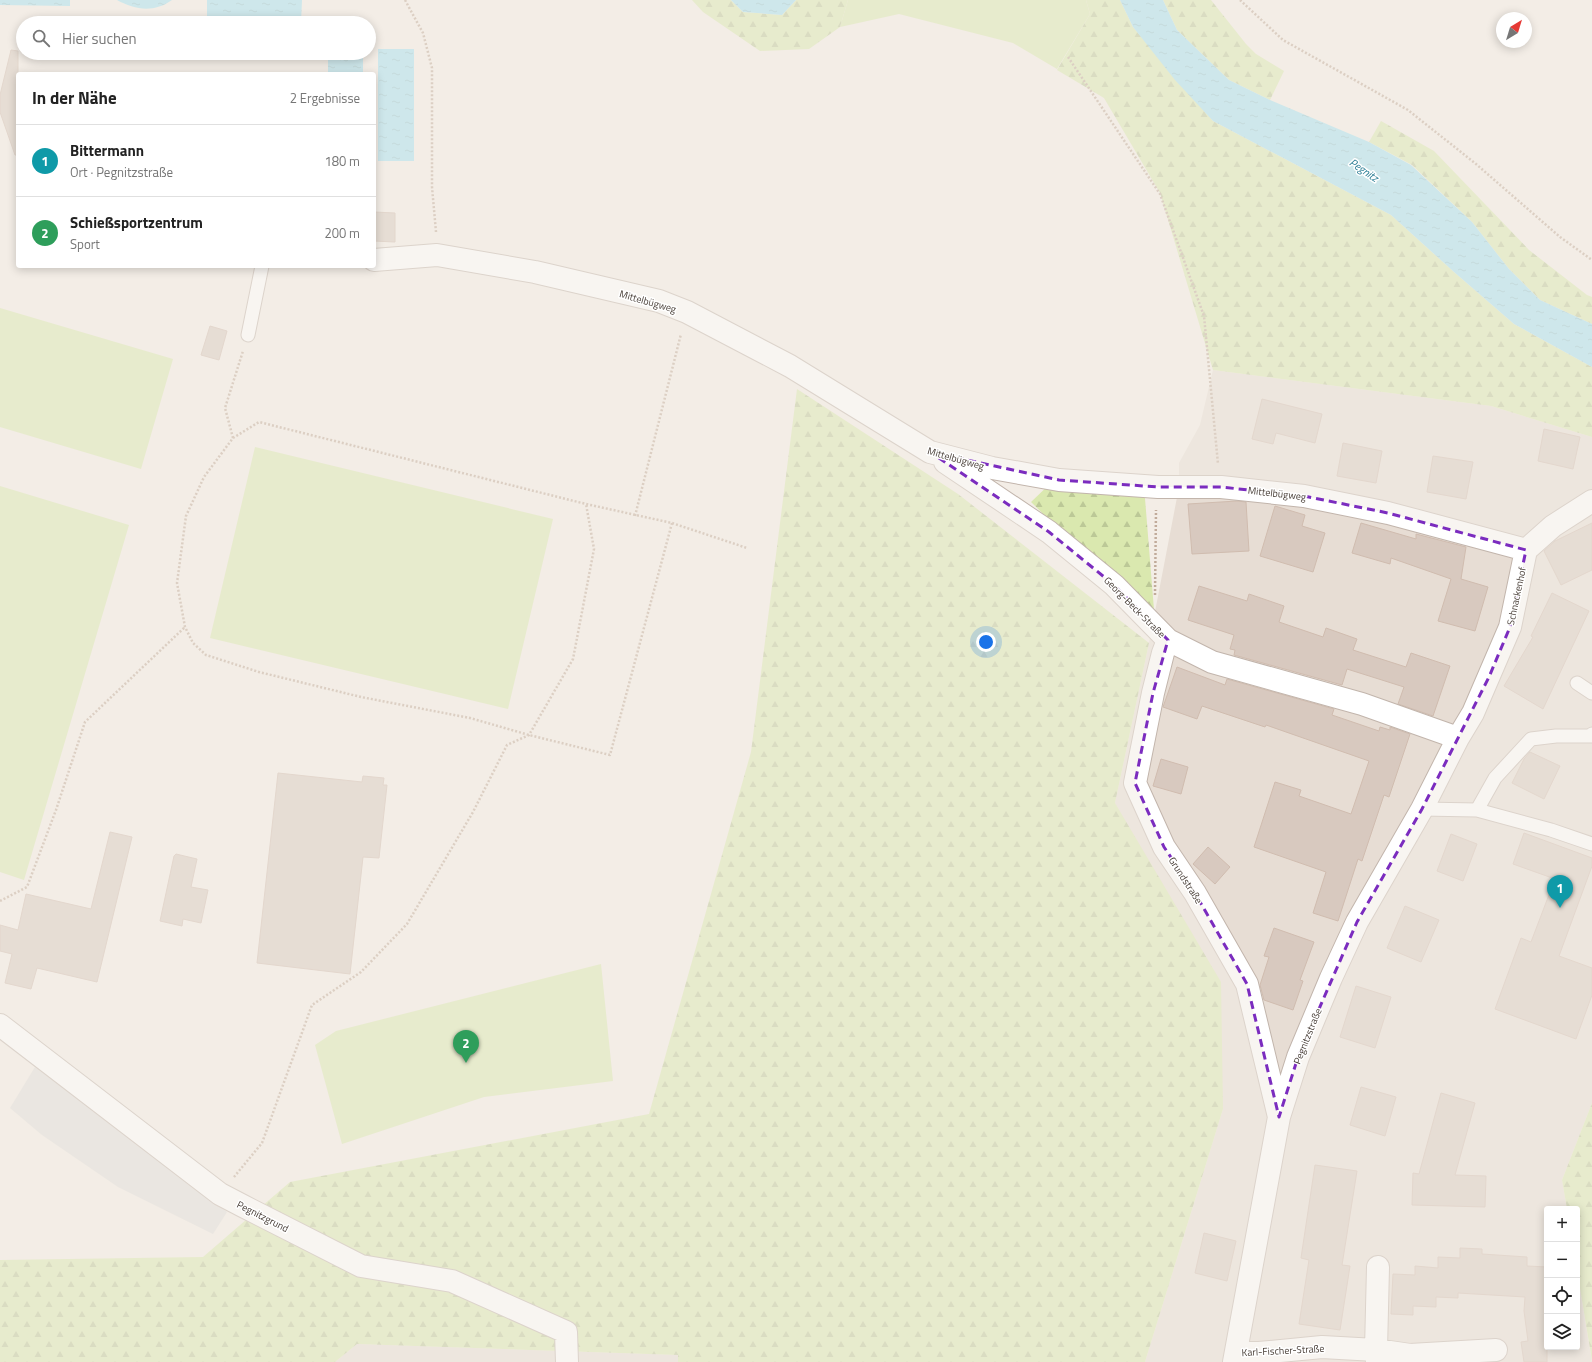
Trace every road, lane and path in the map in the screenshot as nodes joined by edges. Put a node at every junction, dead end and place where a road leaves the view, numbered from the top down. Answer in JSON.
{"nodes":[{"id":1,"x":405,"y":0,"type":"edge"},
{"id":2,"x":1240,"y":0,"type":"edge"},
{"id":3,"x":1068,"y":57,"type":"dead end"},
{"id":4,"x":437,"y":254,"type":"junction"},
{"id":5,"x":376,"y":260,"type":"edge"},
{"id":6,"x":1592,"y":260,"type":"edge"},
{"id":7,"x":262,"y":268,"type":"edge"},
{"id":8,"x":687,"y":312,"type":"junction"},
{"id":9,"x":248,"y":335,"type":"joint"},
{"id":10,"x":233,"y":438,"type":"junction"},
{"id":11,"x":930,"y":452,"type":"junction"},
{"id":12,"x":1158,"y":487,"type":"junction"},
{"id":13,"x":1221,"y":487,"type":"junction"},
{"id":14,"x":1592,"y":501,"type":"edge"},
{"id":15,"x":586,"y":504,"type":"junction"},
{"id":16,"x":635,"y":516,"type":"junction"},
{"id":17,"x":672,"y":523,"type":"junction"},
{"id":18,"x":747,"y":548,"type":"dead end"},
{"id":19,"x":1526,"y":550,"type":"junction"},
{"id":20,"x":185,"y":627,"type":"junction"},
{"id":21,"x":1162,"y":634,"type":"junction"},
{"id":22,"x":1577,"y":683,"type":"dead end"},
{"id":23,"x":1592,"y":693,"type":"edge"},
{"id":24,"x":1592,"y":734,"type":"edge"},
{"id":25,"x":529,"y":735,"type":"junction"},
{"id":26,"x":1458,"y":738,"type":"junction"},
{"id":27,"x":1422,"y":809,"type":"junction"},
{"id":28,"x":1477,"y":810,"type":"junction"},
{"id":29,"x":1592,"y":844,"type":"edge"},
{"id":30,"x":0,"y":901,"type":"edge"},
{"id":31,"x":0,"y":1025,"type":"edge"},
{"id":32,"x":1279,"y":1117,"type":"junction"},
{"id":33,"x":220,"y":1194,"type":"junction"},
{"id":34,"x":1378,"y":1267,"type":"dead end"},
{"id":35,"x":1496,"y":1350,"type":"dead end"},
{"id":36,"x":1377,"y":1356,"type":"edge"},
{"id":37,"x":1235,"y":1357,"type":"edge"},
{"id":38,"x":567,"y":1362,"type":"edge"}],
"edges":[{"from":1,"to":4,"type":"path"},
{"from":2,"to":6,"type":"path"},
{"from":3,"to":13,"type":"path"},
{"from":4,"to":5,"type":"street","name":"Mittelbügweg"},
{"from":4,"to":8,"type":"street","name":"Mittelbügweg"},
{"from":7,"to":9,"type":"lane"},
{"from":8,"to":11,"type":"street","name":"Mittelbügweg"},
{"from":8,"to":16,"type":"path"},
{"from":9,"to":10,"type":"path"},
{"from":10,"to":15,"type":"path"},
{"from":10,"to":20,"type":"path"},
{"from":11,"to":12,"type":"street","name":"Mittelbügweg"},
{"from":11,"to":21,"type":"street","name":"Georg-Beck-Straße"},
{"from":12,"to":13,"type":"street","name":"Mittelbügweg"},
{"from":12,"to":21,"type":"path"},
{"from":13,"to":19,"type":"street","name":"Mittelbügweg"},
{"from":14,"to":19,"type":"street"},
{"from":15,"to":16,"type":"path"},
{"from":15,"to":25,"type":"path"},
{"from":16,"to":17,"type":"path"},
{"from":17,"to":18,"type":"path"},
{"from":17,"to":25,"type":"path"},
{"from":19,"to":26,"type":"street","name":"Schnackenhof"},
{"from":20,"to":25,"type":"path"},
{"from":20,"to":30,"type":"path"},
{"from":21,"to":26,"type":"street","name":"Georg-Beck-Straße"},
{"from":21,"to":32,"type":"street","name":"Grundstraße"},
{"from":22,"to":23,"type":"lane"},
{"from":24,"to":28,"type":"lane"},
{"from":25,"to":33,"type":"path"},
{"from":26,"to":27,"type":"street","name":"Pegnitzstraße"},
{"from":27,"to":28,"type":"lane"},
{"from":27,"to":32,"type":"street","name":"Pegnitzstraße"},
{"from":28,"to":29,"type":"lane"},
{"from":31,"to":33,"type":"street","name":"Pegnitzgrund"},
{"from":32,"to":37,"type":"street","name":"Pegnitzstraße"},
{"from":33,"to":38,"type":"street","name":"Pegnitzgrund"},
{"from":34,"to":36,"type":"street"},
{"from":35,"to":36,"type":"street","name":"Karl-Fischer-Straße"},
{"from":36,"to":37,"type":"street","name":"Karl-Fischer-Straße"}]}
